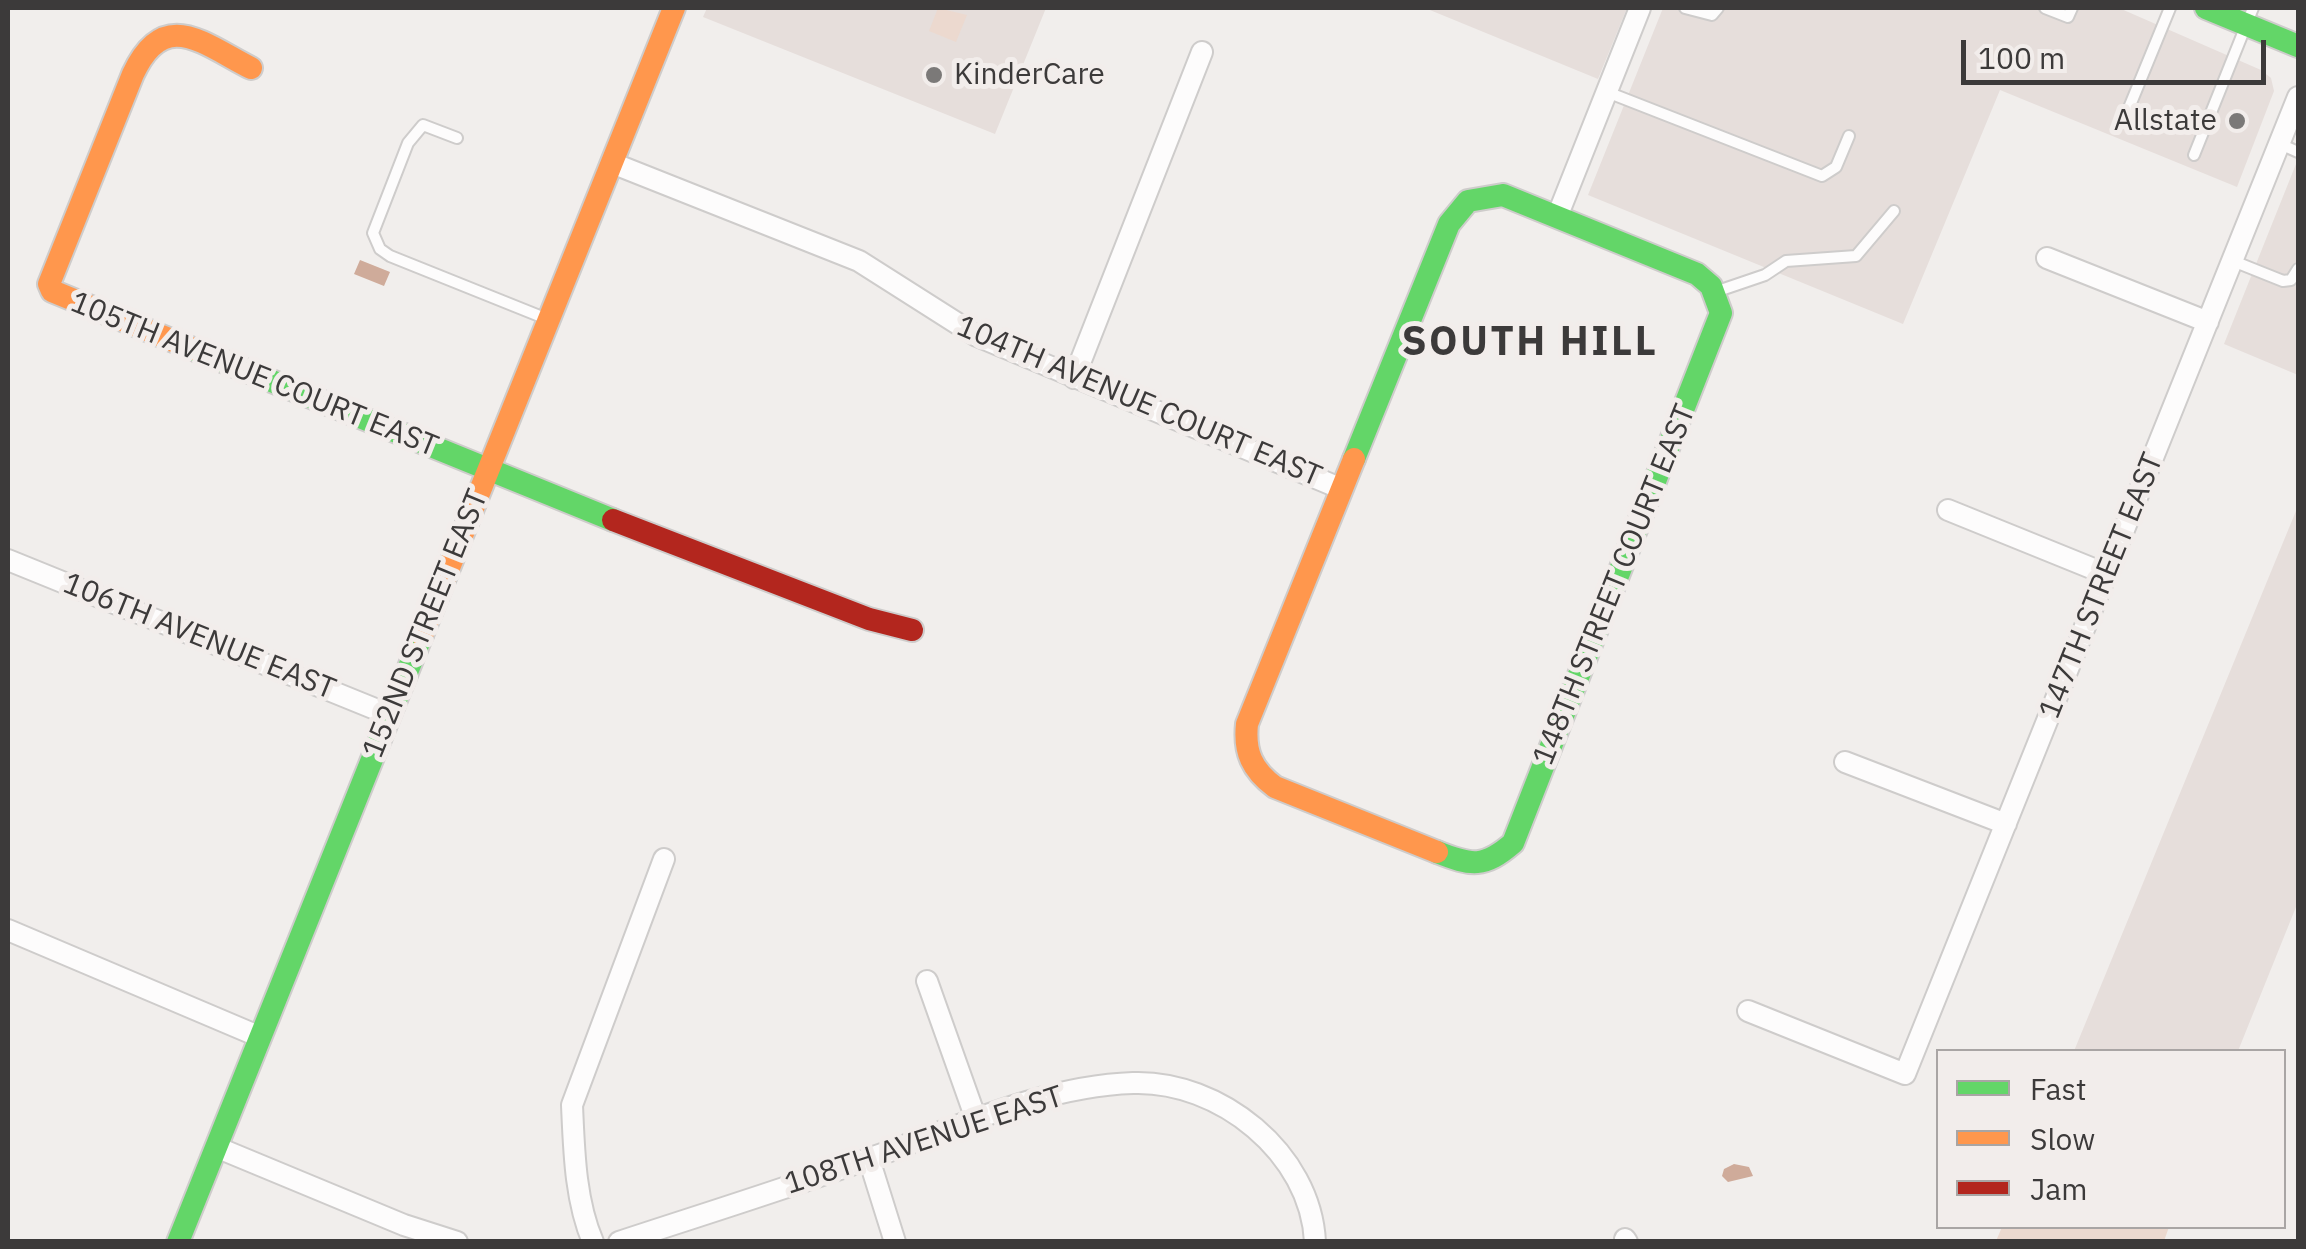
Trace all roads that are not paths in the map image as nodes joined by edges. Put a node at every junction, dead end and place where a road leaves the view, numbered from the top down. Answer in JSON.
{"nodes":[{"id":1,"x":674,"y":8,"type":"edge"},
{"id":2,"x":1640,"y":8,"type":"edge"},
{"id":3,"x":1685,"y":8,"type":"edge"},
{"id":4,"x":1718,"y":8,"type":"edge"},
{"id":5,"x":2044,"y":8,"type":"edge"},
{"id":6,"x":2072,"y":8,"type":"edge"},
{"id":7,"x":2170,"y":8,"type":"edge"},
{"id":8,"x":2206,"y":8,"type":"edge"},
{"id":9,"x":2250,"y":16,"type":"edge"},
{"id":10,"x":2298,"y":46,"type":"edge"},
{"id":11,"x":1202,"y":52,"type":"dead end"},
{"id":12,"x":251,"y":68,"type":"dead end"},
{"id":13,"x":1606,"y":92,"type":"junction"},
{"id":14,"x":2296,"y":109,"type":"edge"},
{"id":15,"x":2124,"y":120,"type":"dead end"},
{"id":16,"x":1849,"y":136,"type":"dead end"},
{"id":17,"x":458,"y":138,"type":"dead end"},
{"id":18,"x":2289,"y":148,"type":"edge"},
{"id":19,"x":2194,"y":155,"type":"dead end"},
{"id":20,"x":612,"y":162,"type":"junction"},
{"id":21,"x":1894,"y":210,"type":"dead end"},
{"id":22,"x":1556,"y":216,"type":"junction"},
{"id":23,"x":2048,"y":258,"type":"dead end"},
{"id":24,"x":2233,"y":261,"type":"junction"},
{"id":25,"x":2298,"y":269,"type":"edge"},
{"id":26,"x":1716,"y":295,"type":"junction"},
{"id":27,"x":548,"y":319,"type":"junction"},
{"id":28,"x":2208,"y":322,"type":"junction"},
{"id":29,"x":1074,"y":378,"type":"junction"},
{"id":30,"x":487,"y":470,"type":"junction"},
{"id":31,"x":1342,"y":489,"type":"junction"},
{"id":32,"x":1948,"y":510,"type":"dead end"},
{"id":33,"x":8,"y":560,"type":"edge"},
{"id":34,"x":2106,"y":574,"type":"junction"},
{"id":35,"x":912,"y":630,"type":"dead end"},
{"id":36,"x":390,"y":715,"type":"junction"},
{"id":37,"x":1845,"y":762,"type":"dead end"},
{"id":38,"x":2006,"y":824,"type":"junction"},
{"id":39,"x":664,"y":859,"type":"dead end"},
{"id":40,"x":8,"y":930,"type":"edge"},
{"id":41,"x":927,"y":981,"type":"dead end"},
{"id":42,"x":1748,"y":1011,"type":"dead end"},
{"id":43,"x":258,"y":1036,"type":"junction"},
{"id":44,"x":976,"y":1120,"type":"junction"},
{"id":45,"x":216,"y":1148,"type":"junction"},
{"id":46,"x":869,"y":1159,"type":"junction"},
{"id":47,"x":178,"y":1242,"type":"edge"},
{"id":48,"x":457,"y":1242,"type":"edge"},
{"id":49,"x":593,"y":1242,"type":"edge"},
{"id":50,"x":619,"y":1242,"type":"edge"},
{"id":51,"x":895,"y":1242,"type":"edge"},
{"id":52,"x":1315,"y":1242,"type":"edge"}],
"edges":[{"from":1,"to":20,"type":"street","name":"152ND STREET EAST"},
{"from":2,"to":13,"type":"street"},
{"from":3,"to":4,"type":"lane"},
{"from":5,"to":6,"type":"lane"},
{"from":7,"to":15,"type":"lane"},
{"from":8,"to":9,"type":"street"},
{"from":9,"to":10,"type":"street"},
{"from":9,"to":19,"type":"lane"},
{"from":11,"to":29,"type":"street"},
{"from":12,"to":30,"type":"street","name":"105TH AVENUE COURT EAST"},
{"from":13,"to":16,"type":"lane"},
{"from":13,"to":22,"type":"street"},
{"from":14,"to":18,"type":"street","name":"147TH STREET EAST"},
{"from":17,"to":27,"type":"lane"},
{"from":18,"to":24,"type":"street","name":"147TH STREET EAST"},
{"from":20,"to":27,"type":"street","name":"152ND STREET EAST"},
{"from":20,"to":29,"type":"street","name":"104TH AVENUE COURT EAST"},
{"from":21,"to":26,"type":"lane"},
{"from":22,"to":26,"type":"street"},
{"from":22,"to":31,"type":"street"},
{"from":23,"to":28,"type":"street"},
{"from":24,"to":25,"type":"lane"},
{"from":24,"to":28,"type":"street","name":"147TH STREET EAST"},
{"from":26,"to":31,"type":"street","name":"148TH STREET COURT EAST"},
{"from":27,"to":30,"type":"street","name":"152ND STREET EAST"},
{"from":28,"to":34,"type":"street","name":"147TH STREET EAST"},
{"from":29,"to":31,"type":"street","name":"104TH AVENUE COURT EAST"},
{"from":30,"to":35,"type":"street","name":"105TH AVENUE COURT EAST"},
{"from":30,"to":36,"type":"street","name":"152ND STREET EAST"},
{"from":32,"to":34,"type":"street"},
{"from":33,"to":36,"type":"street","name":"106TH AVENUE EAST"},
{"from":34,"to":38,"type":"street","name":"147TH STREET EAST"},
{"from":36,"to":43,"type":"street","name":"152ND STREET EAST"},
{"from":37,"to":38,"type":"street"},
{"from":38,"to":42,"type":"street","name":"147TH STREET EAST"},
{"from":39,"to":49,"type":"street"},
{"from":40,"to":43,"type":"street"},
{"from":41,"to":44,"type":"street"},
{"from":43,"to":45,"type":"street","name":"152ND STREET EAST"},
{"from":44,"to":46,"type":"street","name":"108TH AVENUE EAST"},
{"from":44,"to":52,"type":"street","name":"108TH AVENUE EAST"},
{"from":45,"to":47,"type":"street","name":"152ND STREET EAST"},
{"from":45,"to":48,"type":"street"},
{"from":46,"to":50,"type":"street","name":"108TH AVENUE EAST"},
{"from":46,"to":51,"type":"street"}]}
